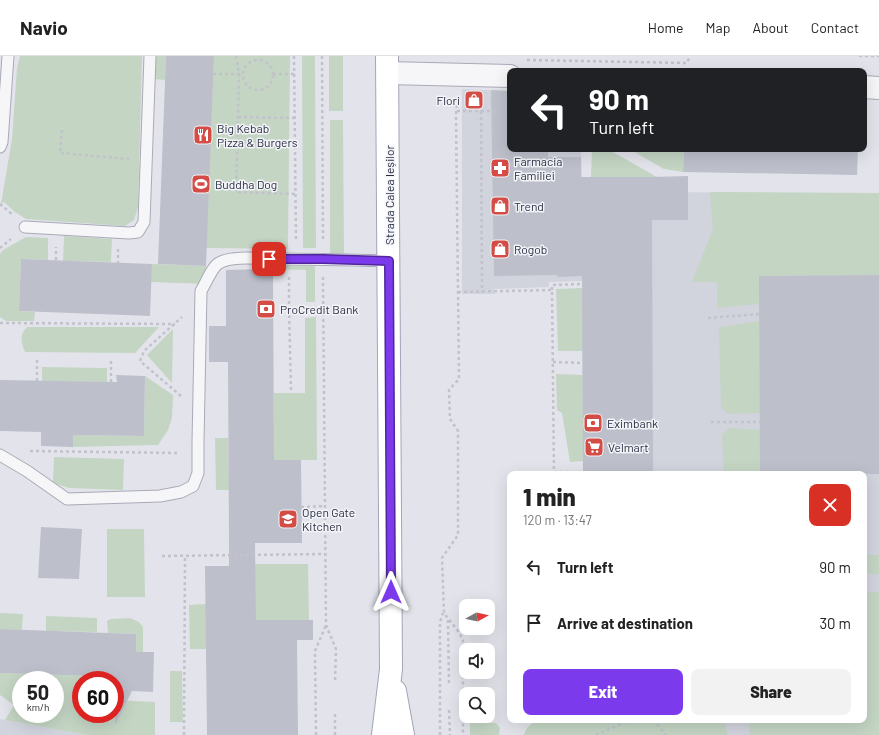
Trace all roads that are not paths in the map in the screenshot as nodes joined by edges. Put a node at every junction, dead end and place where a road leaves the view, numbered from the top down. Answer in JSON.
{"nodes":[{"id":1,"x":8,"y":56,"type":"edge"},
{"id":2,"x":150,"y":56,"type":"edge"},
{"id":3,"x":388,"y":65,"type":"edge"},
{"id":4,"x":515,"y":68,"type":"edge"},
{"id":5,"x":867,"y":87,"type":"edge"},
{"id":6,"x":879,"y":88,"type":"edge"},
{"id":7,"x":0,"y":147,"type":"edge"},
{"id":8,"x":25,"y":227,"type":"dead end"},
{"id":9,"x":389,"y":261,"type":"junction"},
{"id":10,"x":0,"y":455,"type":"edge"},
{"id":11,"x":391,"y":669,"type":"junction"},
{"id":12,"x":383,"y":735,"type":"edge"},
{"id":13,"x":403,"y":735,"type":"edge"}],
"edges":[{"from":1,"to":7,"type":"lane"},
{"from":2,"to":8,"type":"lane"},
{"from":3,"to":4,"type":"street"},
{"from":3,"to":9,"type":"main road","name":"Strada Calea Ieșilor"},
{"from":5,"to":6,"type":"street"},
{"from":9,"to":10,"type":"lane"},
{"from":9,"to":11,"type":"main road","name":"Strada Calea Ieșilor"},
{"from":11,"to":12,"type":"main road","name":"Strada Calea Ieșilor"},
{"from":11,"to":13,"type":"main road","name":"Strada Calea Ieșilor"}]}
